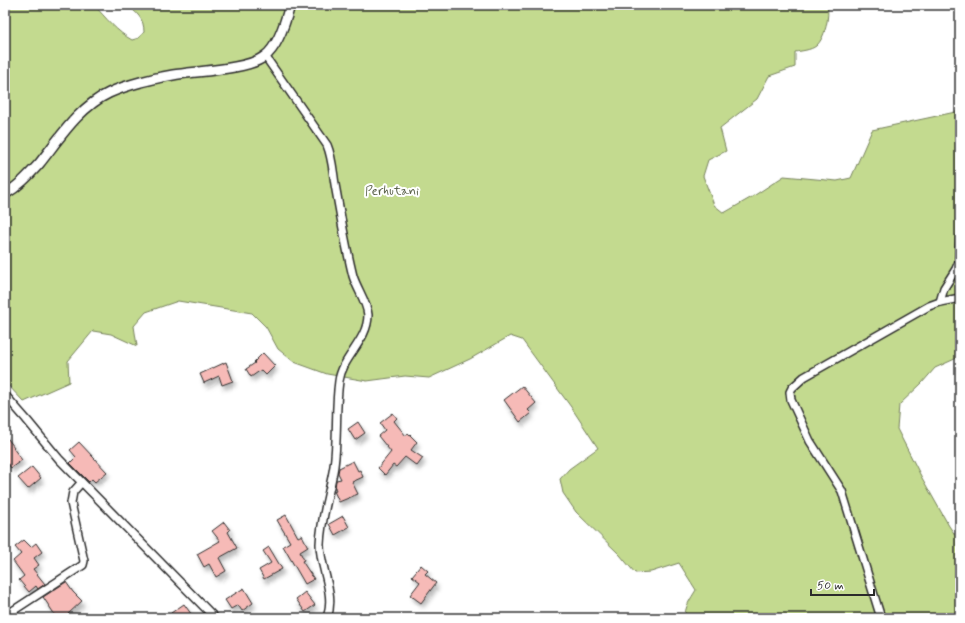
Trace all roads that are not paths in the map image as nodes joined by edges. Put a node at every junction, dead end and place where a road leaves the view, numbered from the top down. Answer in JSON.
{"nodes":[{"id":1,"x":290,"y":5,"type":"edge"},
{"id":2,"x":265,"y":56,"type":"junction"},
{"id":3,"x":5,"y":194,"type":"edge"},
{"id":4,"x":960,"y":238,"type":"edge"},
{"id":5,"x":960,"y":298,"type":"edge"},
{"id":6,"x":940,"y":302,"type":"junction"},
{"id":7,"x":5,"y":395,"type":"edge"},
{"id":8,"x":81,"y":482,"type":"junction"},
{"id":9,"x":5,"y":616,"type":"edge"},
{"id":10,"x":215,"y":618,"type":"edge"},
{"id":11,"x":327,"y":618,"type":"edge"},
{"id":12,"x":881,"y":618,"type":"edge"}],
"edges":[{"from":1,"to":2,"type":"street"},
{"from":2,"to":3,"type":"street"},
{"from":2,"to":11,"type":"street"},
{"from":4,"to":6,"type":"street"},
{"from":5,"to":6,"type":"street"},
{"from":6,"to":12,"type":"street"},
{"from":7,"to":8,"type":"street"},
{"from":8,"to":9,"type":"street"},
{"from":8,"to":10,"type":"street"}]}
